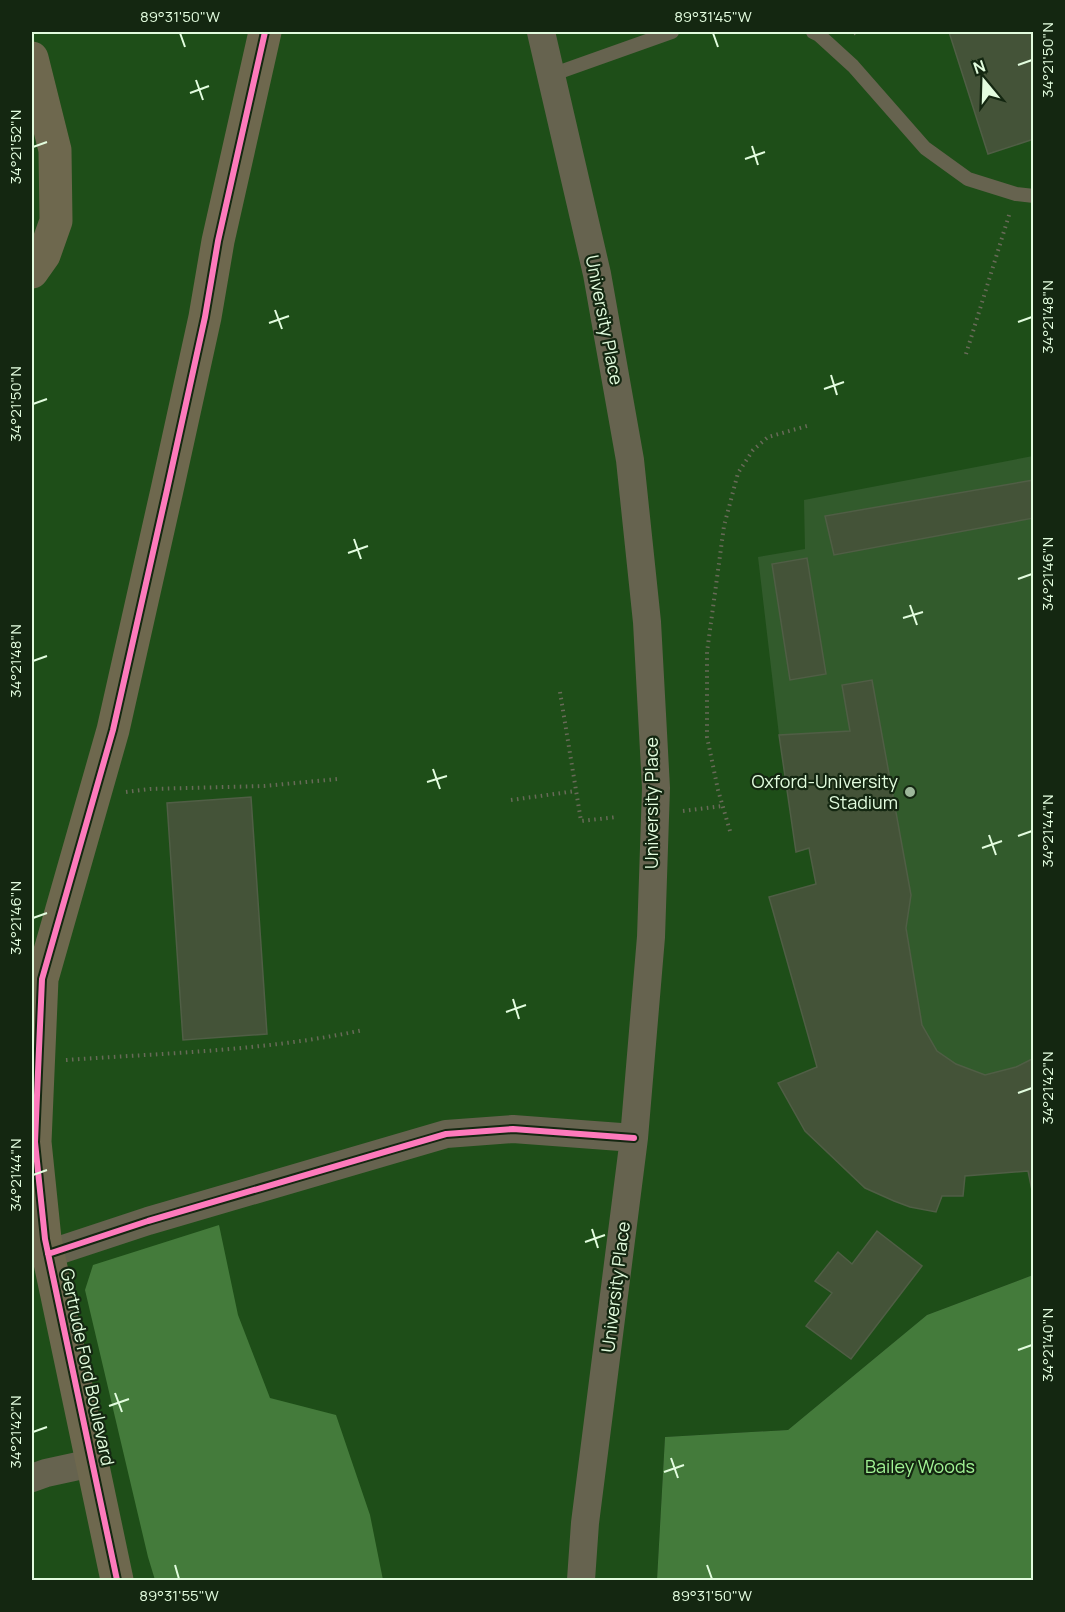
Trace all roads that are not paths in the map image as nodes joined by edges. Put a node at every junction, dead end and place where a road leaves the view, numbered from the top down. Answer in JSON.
{"nodes":[{"id":1,"x":265,"y":32,"type":"edge"},
{"id":2,"x":541,"y":32,"type":"edge"},
{"id":3,"x":672,"y":32,"type":"edge"},
{"id":4,"x":813,"y":32,"type":"edge"},
{"id":5,"x":32,"y":58,"type":"edge"},
{"id":6,"x":551,"y":75,"type":"junction"},
{"id":7,"x":1034,"y":196,"type":"edge"},
{"id":8,"x":32,"y":272,"type":"edge"},
{"id":9,"x":634,"y":1138,"type":"junction"},
{"id":10,"x":48,"y":1254,"type":"junction"},
{"id":11,"x":92,"y":1463,"type":"junction"},
{"id":12,"x":32,"y":1478,"type":"edge"},
{"id":13,"x":117,"y":1581,"type":"edge"},
{"id":14,"x":582,"y":1581,"type":"edge"}],
"edges":[{"from":1,"to":10,"type":"street","name":"Gertrude Ford Boulevard"},
{"from":2,"to":6,"type":"street","name":"University Place"},
{"from":3,"to":6,"type":"lane"},
{"from":4,"to":7,"type":"lane"},
{"from":5,"to":8,"type":"street"},
{"from":6,"to":9,"type":"street","name":"University Place"},
{"from":9,"to":10,"type":"street"},
{"from":9,"to":14,"type":"street","name":"University Place"},
{"from":10,"to":11,"type":"street","name":"Gertrude Ford Boulevard"},
{"from":11,"to":12,"type":"street"},
{"from":11,"to":13,"type":"street","name":"Gertrude Ford Boulevard"}]}
